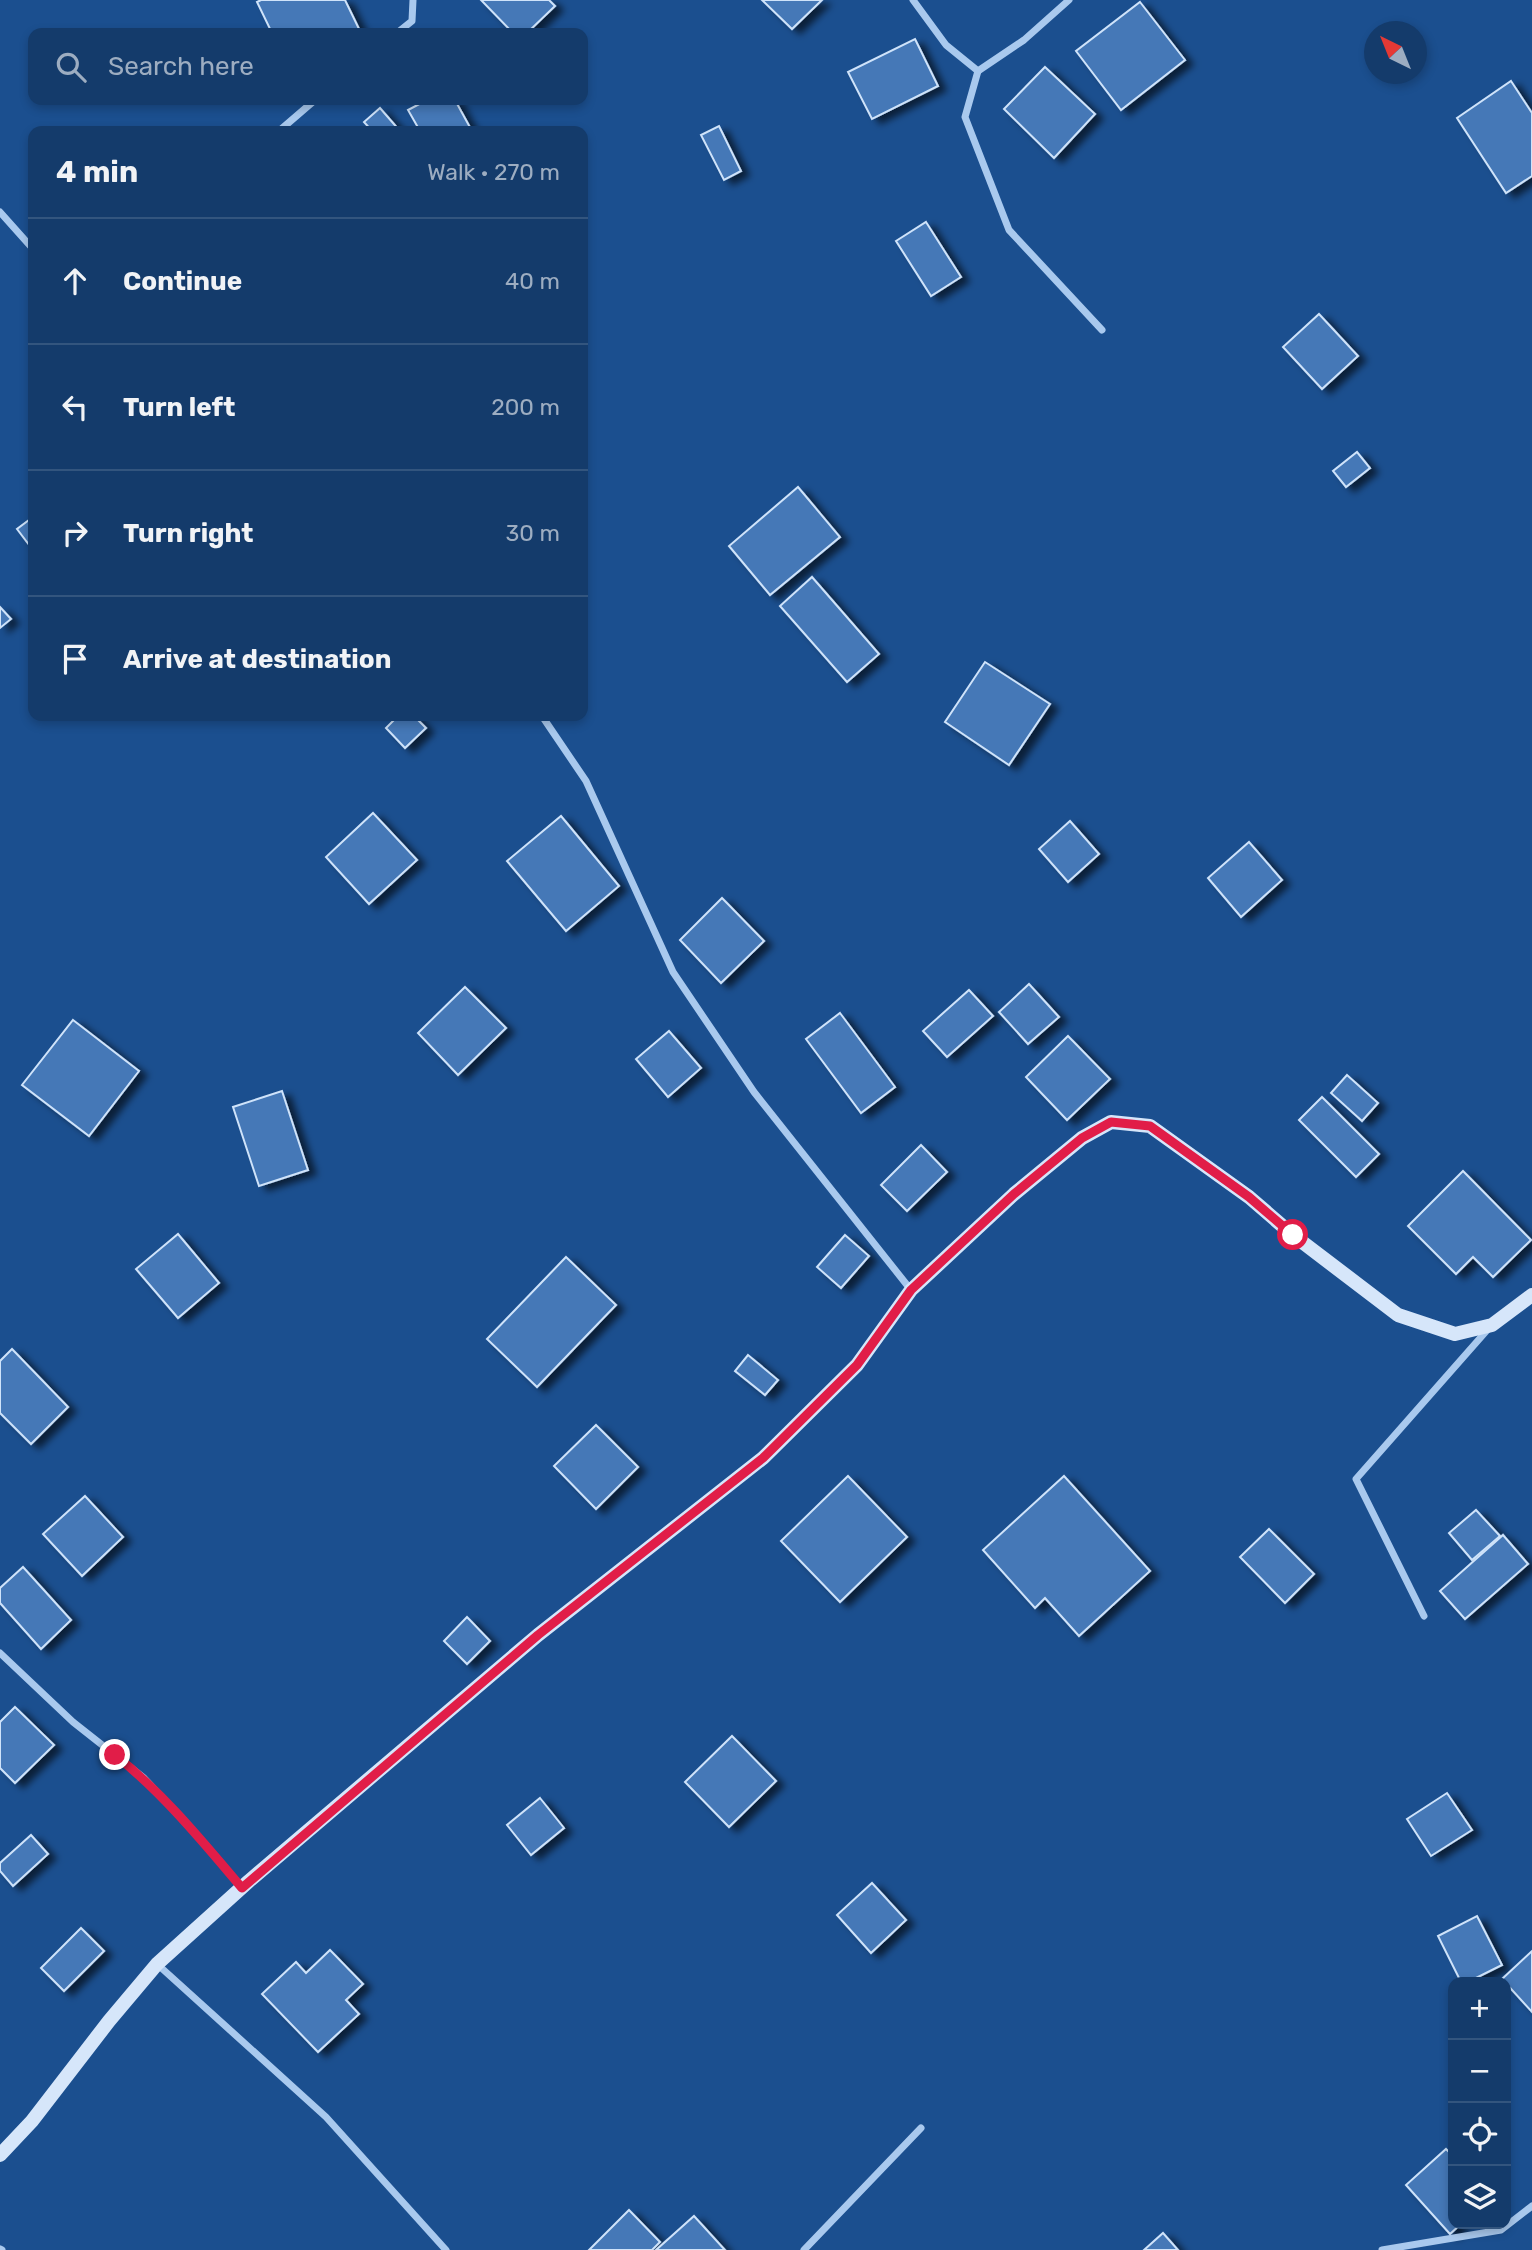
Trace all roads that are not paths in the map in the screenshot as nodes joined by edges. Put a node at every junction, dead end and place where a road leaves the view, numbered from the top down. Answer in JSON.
{"nodes":[{"id":1,"x":413,"y":0,"type":"edge"},
{"id":2,"x":913,"y":0,"type":"edge"},
{"id":3,"x":1069,"y":0,"type":"edge"},
{"id":4,"x":404,"y":28,"type":"edge"},
{"id":5,"x":978,"y":71,"type":"junction"},
{"id":6,"x":309,"y":105,"type":"edge"},
{"id":7,"x":285,"y":126,"type":"edge"},
{"id":8,"x":0,"y":212,"type":"edge"},
{"id":9,"x":28,"y":243,"type":"edge"},
{"id":10,"x":1102,"y":330,"type":"dead end"},
{"id":11,"x":547,"y":721,"type":"edge"},
{"id":12,"x":911,"y":1290,"type":"junction"},
{"id":13,"x":1532,"y":1295,"type":"edge"},
{"id":14,"x":1492,"y":1325,"type":"junction"},
{"id":15,"x":1424,"y":1616,"type":"dead end"},
{"id":16,"x":0,"y":1653,"type":"edge"},
{"id":17,"x":242,"y":1888,"type":"junction"},
{"id":18,"x":157,"y":1964,"type":"junction"},
{"id":19,"x":922,"y":2128,"type":"dead end"},
{"id":20,"x":0,"y":2155,"type":"edge"},
{"id":21,"x":1532,"y":2206,"type":"edge"},
{"id":22,"x":446,"y":2250,"type":"edge"},
{"id":23,"x":804,"y":2250,"type":"edge"},
{"id":24,"x":1382,"y":2250,"type":"edge"}],
"edges":[{"from":1,"to":4,"type":"street"},
{"from":2,"to":5,"type":"street"},
{"from":3,"to":5,"type":"street"},
{"from":5,"to":10,"type":"street"},
{"from":6,"to":7,"type":"street"},
{"from":8,"to":9,"type":"street"},
{"from":11,"to":12,"type":"street"},
{"from":12,"to":14,"type":"street"},
{"from":12,"to":17,"type":"street"},
{"from":13,"to":14,"type":"street"},
{"from":14,"to":15,"type":"street"},
{"from":16,"to":17,"type":"street"},
{"from":17,"to":18,"type":"street"},
{"from":18,"to":20,"type":"street"},
{"from":18,"to":22,"type":"street"},
{"from":19,"to":23,"type":"street"},
{"from":21,"to":24,"type":"street"}]}
